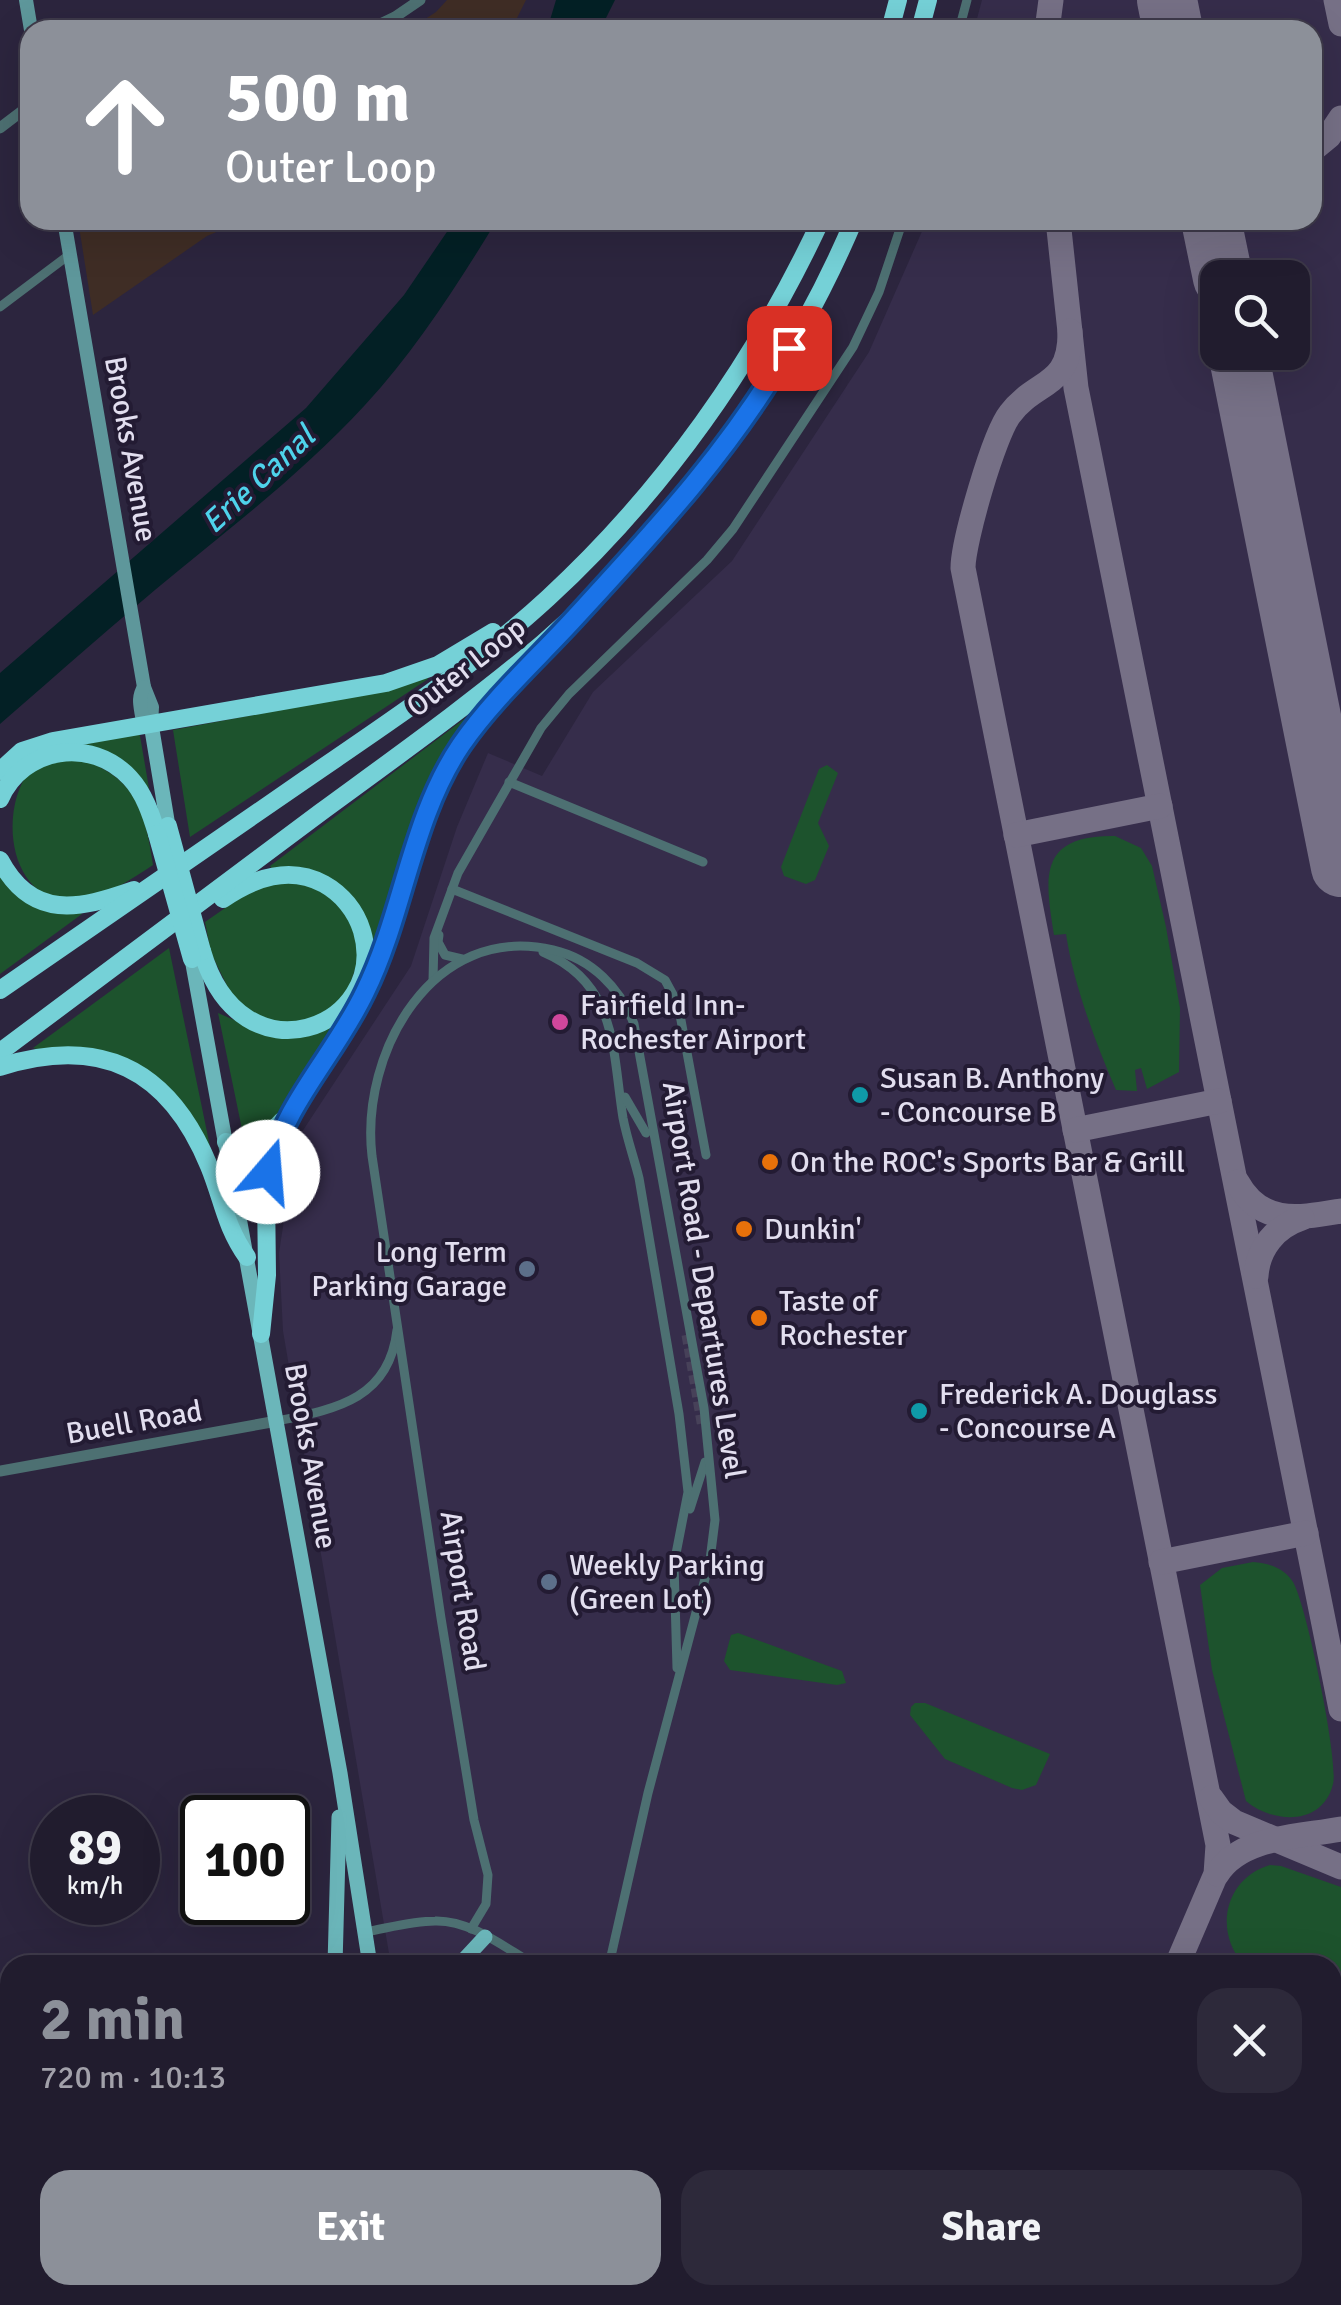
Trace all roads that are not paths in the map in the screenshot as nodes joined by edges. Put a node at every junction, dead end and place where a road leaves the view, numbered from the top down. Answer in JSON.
{"nodes":[{"id":1,"x":420,"y":0,"type":"edge"},
{"id":2,"x":389,"y":20,"type":"edge"},
{"id":3,"x":20,"y":113,"type":"edge"},
{"id":4,"x":0,"y":128,"type":"edge"},
{"id":5,"x":66,"y":230,"type":"edge"},
{"id":6,"x":816,"y":230,"type":"edge"},
{"id":7,"x":849,"y":230,"type":"edge"},
{"id":8,"x":901,"y":230,"type":"edge"},
{"id":9,"x":70,"y":255,"type":"junction"},
{"id":10,"x":0,"y":307,"type":"edge"},
{"id":11,"x":595,"y":552,"type":"junction"},
{"id":12,"x":606,"y":584,"type":"junction"},
{"id":13,"x":150,"y":723,"type":"junction"},
{"id":14,"x":0,"y":771,"type":"edge"},
{"id":15,"x":509,"y":782,"type":"junction"},
{"id":16,"x":0,"y":799,"type":"edge"},
{"id":17,"x":162,"y":830,"type":"junction"},
{"id":18,"x":0,"y":860,"type":"edge"},
{"id":19,"x":703,"y":862,"type":"dead end"},
{"id":20,"x":158,"y":881,"type":"junction"},
{"id":21,"x":452,"y":889,"type":"junction"},
{"id":22,"x":173,"y":922,"type":"junction"},
{"id":23,"x":440,"y":924,"type":"junction"},
{"id":24,"x":522,"y":946,"type":"junction"},
{"id":25,"x":197,"y":955,"type":"junction"},
{"id":26,"x":465,"y":958,"type":"junction"},
{"id":27,"x":432,"y":982,"type":"junction"},
{"id":28,"x":0,"y":990,"type":"edge"},
{"id":29,"x":0,"y":1052,"type":"edge"},
{"id":30,"x":617,"y":1066,"type":"junction"},
{"id":31,"x":0,"y":1067,"type":"edge"},
{"id":32,"x":298,"y":1096,"type":"junction"},
{"id":33,"x":649,"y":1132,"type":"junction"},
{"id":34,"x":226,"y":1142,"type":"junction"},
{"id":35,"x":706,"y":1155,"type":"dead end"},
{"id":36,"x":247,"y":1257,"type":"junction"},
{"id":37,"x":397,"y":1312,"type":"junction"},
{"id":38,"x":261,"y":1334,"type":"junction"},
{"id":39,"x":277,"y":1421,"type":"junction"},
{"id":40,"x":706,"y":1456,"type":"junction"},
{"id":41,"x":0,"y":1471,"type":"edge"},
{"id":42,"x":682,"y":1530,"type":"junction"},
{"id":43,"x":675,"y":1687,"type":"junction"},
{"id":44,"x":340,"y":1774,"type":"junction"},
{"id":45,"x":365,"y":1932,"type":"junction"},
{"id":46,"x":478,"y":1933,"type":"junction"},
{"id":47,"x":335,"y":1955,"type":"edge"},
{"id":48,"x":368,"y":1955,"type":"edge"},
{"id":49,"x":465,"y":1955,"type":"edge"},
{"id":50,"x":517,"y":1955,"type":"edge"},
{"id":51,"x":611,"y":1955,"type":"edge"}],
"edges":[{"from":1,"to":2,"type":"street"},
{"from":3,"to":4,"type":"street"},
{"from":5,"to":9,"type":"main road","name":"Brooks Avenue"},
{"from":6,"to":11,"type":"highway","name":"Outer Loop"},
{"from":7,"to":12,"type":"highway","name":"Outer Loop"},
{"from":8,"to":15,"type":"street"},
{"from":9,"to":10,"type":"street"},
{"from":9,"to":13,"type":"main road","name":"Brooks Avenue"},
{"from":11,"to":13,"type":"highway"},
{"from":11,"to":20,"type":"highway","name":"Outer Loop"},
{"from":12,"to":22,"type":"highway","name":"Outer Loop"},
{"from":12,"to":32,"type":"highway"},
{"from":13,"to":14,"type":"highway"},
{"from":13,"to":17,"type":"main road","name":"Brooks Avenue"},
{"from":15,"to":19,"type":"street"},
{"from":15,"to":21,"type":"street"},
{"from":16,"to":17,"type":"highway"},
{"from":17,"to":25,"type":"highway","bridge":true},
{"from":18,"to":20,"type":"highway"},
{"from":20,"to":28,"type":"highway","name":"Outer Loop"},
{"from":21,"to":23,"type":"street"},
{"from":21,"to":35,"type":"street"},
{"from":22,"to":25,"type":"highway"},
{"from":22,"to":29,"type":"highway","name":"Outer Loop"},
{"from":23,"to":26,"type":"street"},
{"from":23,"to":27,"type":"street"},
{"from":24,"to":26,"type":"street","name":"Airport Road"},
{"from":24,"to":30,"type":"street"},
{"from":24,"to":33,"type":"street","name":"Airport Road - Departures Level"},
{"from":25,"to":34,"type":"main road","name":"Brooks Avenue"},
{"from":26,"to":27,"type":"street","name":"Airport Road"},
{"from":27,"to":37,"type":"street","name":"Airport Road"},
{"from":30,"to":33,"type":"street"},
{"from":30,"to":42,"type":"street"},
{"from":31,"to":36,"type":"highway"},
{"from":32,"to":34,"type":"highway"},
{"from":32,"to":38,"type":"highway"},
{"from":33,"to":40,"type":"street","name":"Airport Road - Departures Level"},
{"from":34,"to":36,"type":"main road","name":"Brooks Avenue"},
{"from":36,"to":38,"type":"main road","name":"Brooks Avenue"},
{"from":37,"to":39,"type":"street","name":"Airport Road"},
{"from":37,"to":46,"type":"street","name":"Airport Road"},
{"from":38,"to":39,"type":"main road","name":"Brooks Avenue"},
{"from":39,"to":41,"type":"street","name":"Buell Road"},
{"from":39,"to":44,"type":"main road","name":"Brooks Avenue"},
{"from":40,"to":42,"type":"street"},
{"from":40,"to":43,"type":"street","name":"Airport Road - Departures Level"},
{"from":42,"to":43,"type":"street"},
{"from":43,"to":51,"type":"street"},
{"from":44,"to":45,"type":"main road","name":"Brooks Avenue"},
{"from":44,"to":47,"type":"main road"},
{"from":45,"to":46,"type":"street"},
{"from":45,"to":48,"type":"main road","name":"Brooks Avenue"},
{"from":46,"to":49,"type":"main road"},
{"from":46,"to":50,"type":"street"}]}
